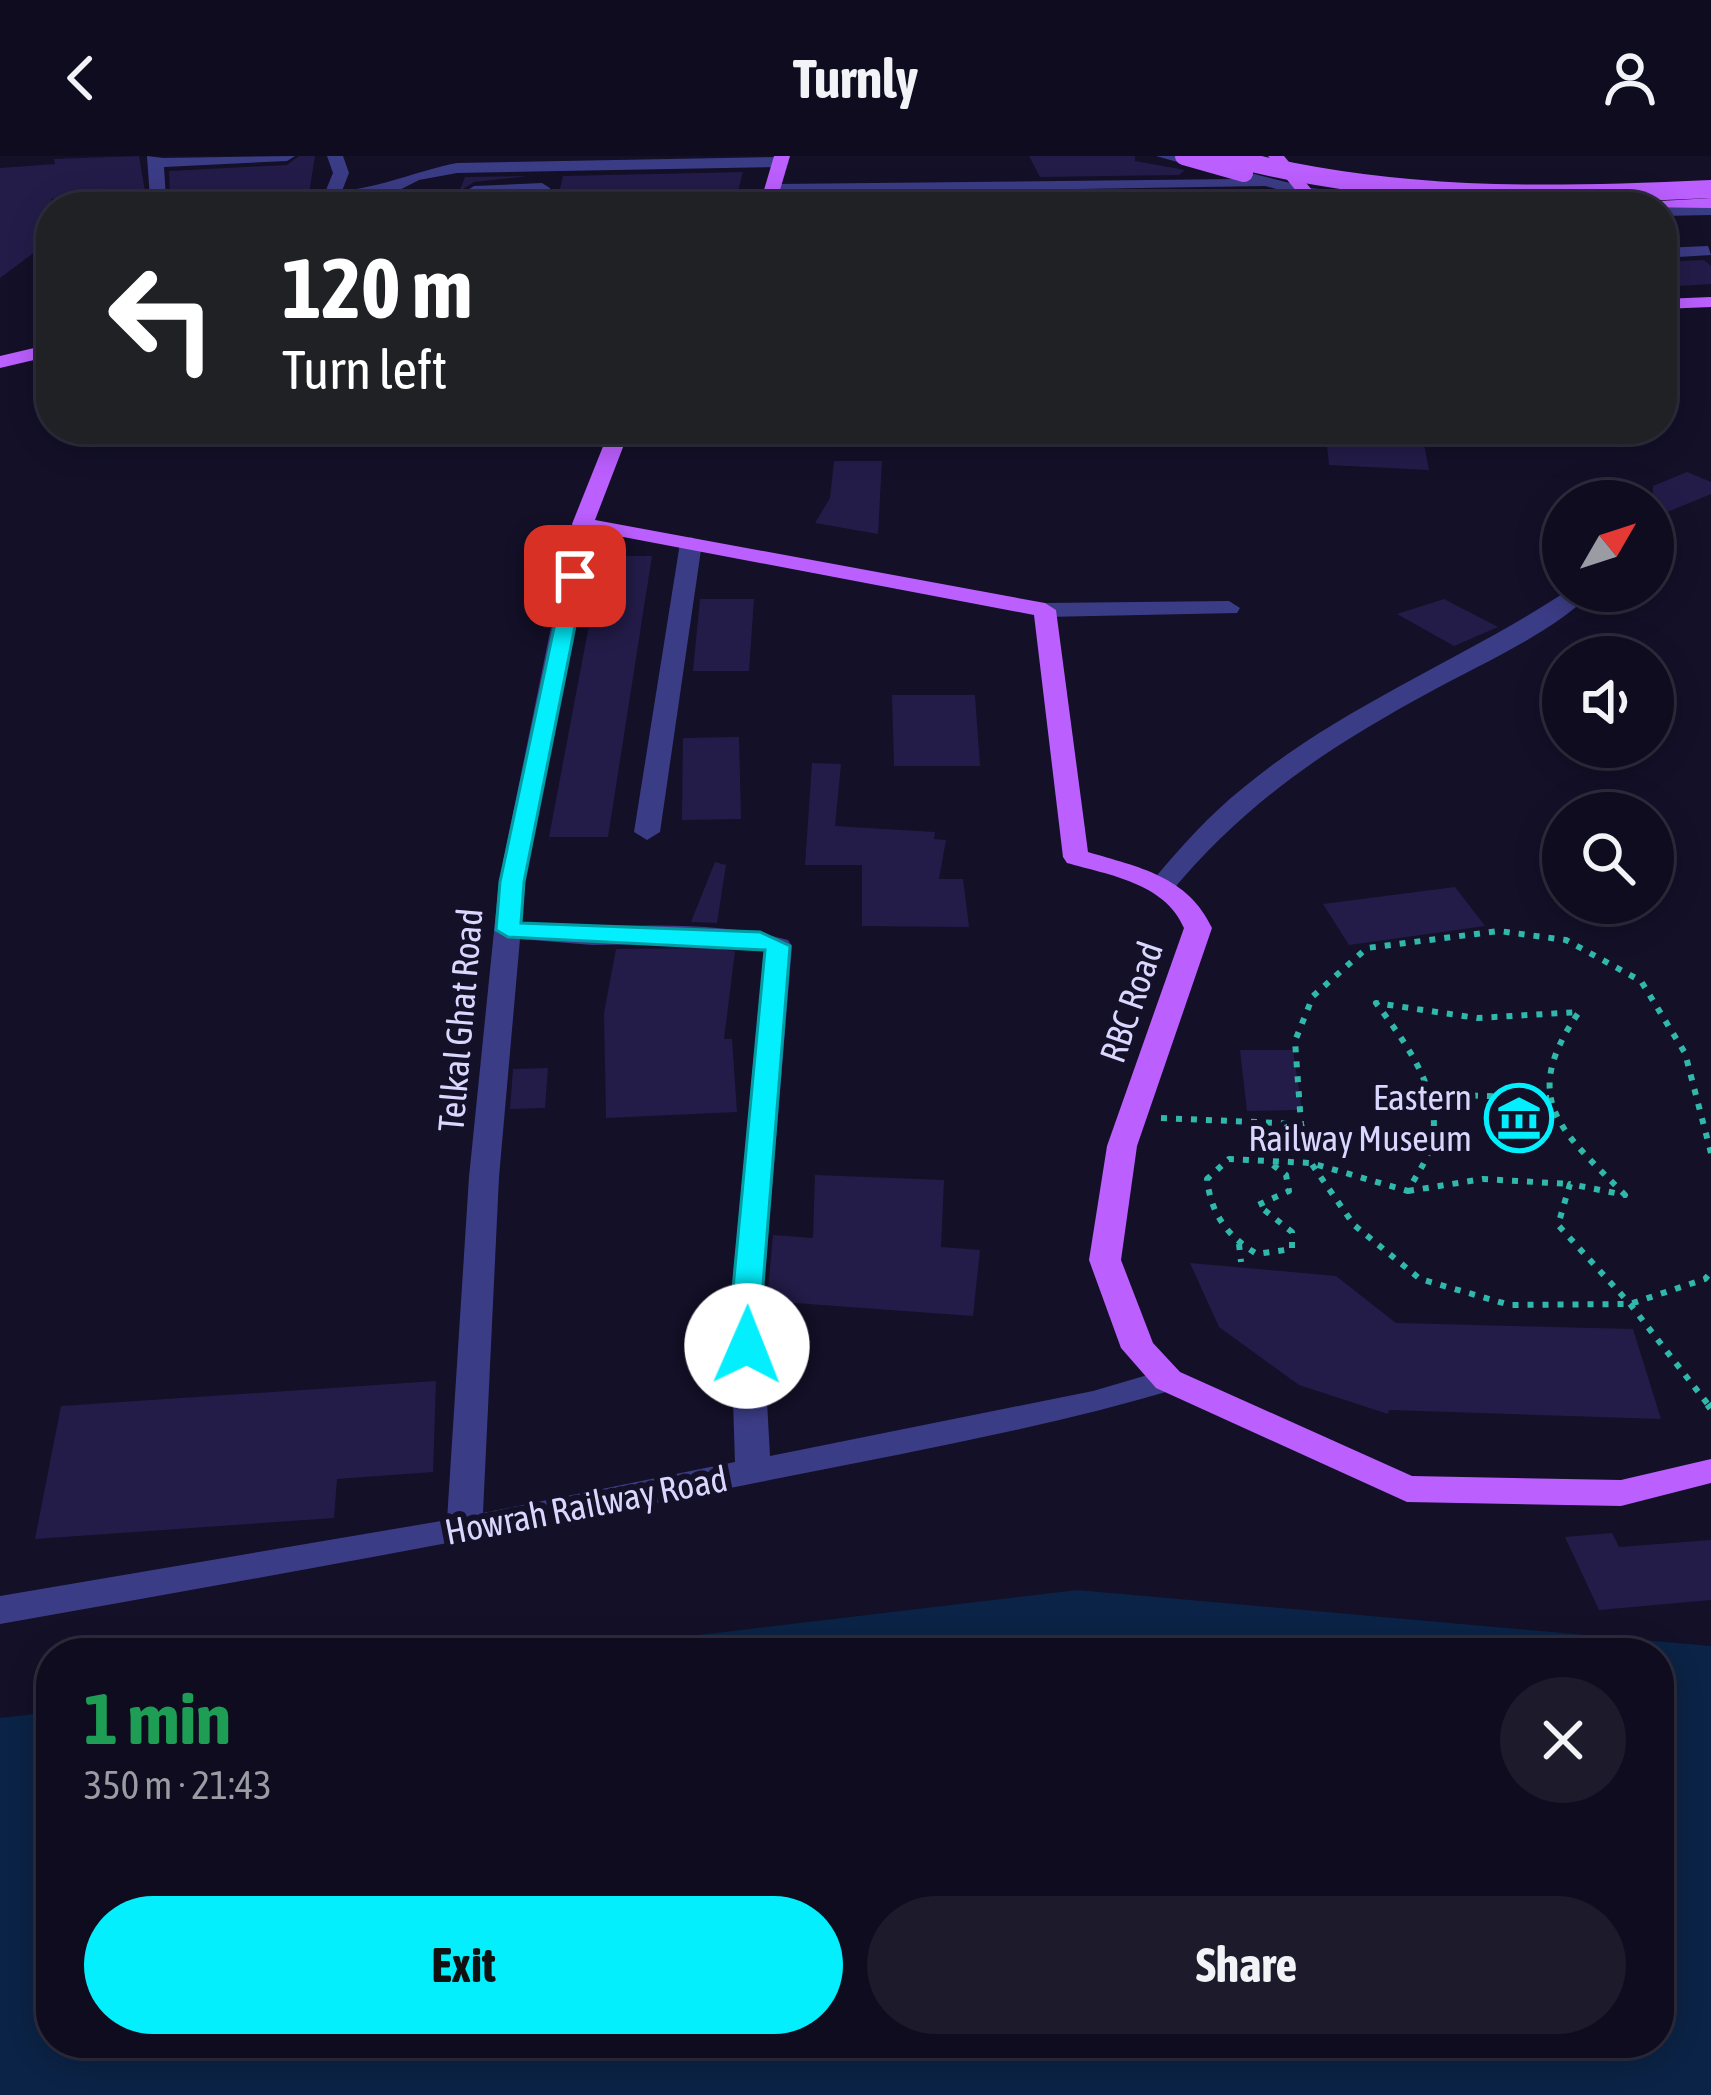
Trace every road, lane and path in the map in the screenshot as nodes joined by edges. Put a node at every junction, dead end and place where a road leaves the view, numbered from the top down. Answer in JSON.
{"nodes":[{"id":1,"x":287,"y":156,"type":"edge"},
{"id":2,"x":335,"y":156,"type":"edge"},
{"id":3,"x":1164,"y":156,"type":"edge"},
{"id":4,"x":1184,"y":156,"type":"edge"},
{"id":5,"x":1225,"y":156,"type":"edge"},
{"id":6,"x":781,"y":159,"type":"edge"},
{"id":7,"x":156,"y":160,"type":"edge"},
{"id":8,"x":1280,"y":160,"type":"edge"},
{"id":9,"x":560,"y":161,"type":"edge"},
{"id":10,"x":1259,"y":184,"type":"junction"},
{"id":11,"x":1711,"y":187,"type":"edge"},
{"id":12,"x":776,"y":189,"type":"junction"},
{"id":13,"x":475,"y":191,"type":"dead end"},
{"id":14,"x":158,"y":192,"type":"edge"},
{"id":15,"x":333,"y":192,"type":"edge"},
{"id":16,"x":378,"y":192,"type":"edge"},
{"id":17,"x":542,"y":192,"type":"edge"},
{"id":18,"x":774,"y":192,"type":"edge"},
{"id":19,"x":814,"y":192,"type":"edge"},
{"id":20,"x":1068,"y":192,"type":"edge"},
{"id":21,"x":1286,"y":192,"type":"edge"},
{"id":22,"x":1307,"y":192,"type":"edge"},
{"id":23,"x":1348,"y":192,"type":"edge"},
{"id":24,"x":1456,"y":192,"type":"edge"},
{"id":25,"x":1650,"y":192,"type":"edge"},
{"id":26,"x":1677,"y":206,"type":"edge"},
{"id":27,"x":1711,"y":206,"type":"edge"},
{"id":28,"x":1677,"y":209,"type":"edge"},
{"id":29,"x":1708,"y":251,"type":"dead end"},
{"id":30,"x":1677,"y":252,"type":"edge"},
{"id":31,"x":1711,"y":302,"type":"edge"},
{"id":32,"x":1677,"y":303,"type":"edge"},
{"id":33,"x":36,"y":354,"type":"edge"},
{"id":34,"x":0,"y":362,"type":"edge"},
{"id":35,"x":614,"y":444,"type":"edge"},
{"id":36,"x":589,"y":508,"type":"junction"},
{"id":37,"x":691,"y":543,"type":"junction"},
{"id":38,"x":1229,"y":608,"type":"dead end"},
{"id":39,"x":1046,"y":610,"type":"junction"},
{"id":40,"x":1553,"y":612,"type":"edge"},
{"id":41,"x":647,"y":832,"type":"dead end"},
{"id":42,"x":1162,"y":886,"type":"junction"},
{"id":43,"x":508,"y":930,"type":"junction"},
{"id":44,"x":1427,"y":1094,"type":"junction"},
{"id":45,"x":1549,"y":1098,"type":"junction"},
{"id":46,"x":1133,"y":1117,"type":"junction"},
{"id":47,"x":1301,"y":1124,"type":"junction"},
{"id":48,"x":1711,"y":1153,"type":"edge"},
{"id":49,"x":1311,"y":1163,"type":"junction"},
{"id":50,"x":1273,"y":1165,"type":"junction"},
{"id":51,"x":1570,"y":1184,"type":"junction"},
{"id":52,"x":1408,"y":1191,"type":"junction"},
{"id":53,"x":1239,"y":1244,"type":"junction"},
{"id":54,"x":1241,"y":1262,"type":"dead end"},
{"id":55,"x":1711,"y":1272,"type":"edge"},
{"id":56,"x":1630,"y":1304,"type":"junction"},
{"id":57,"x":1168,"y":1380,"type":"junction"},
{"id":58,"x":1711,"y":1408,"type":"edge"},
{"id":59,"x":1711,"y":1471,"type":"edge"},
{"id":60,"x":753,"y":1472,"type":"junction"},
{"id":61,"x":464,"y":1530,"type":"junction"},
{"id":62,"x":0,"y":1610,"type":"edge"}],
"edges":[{"from":1,"to":7,"type":"street"},
{"from":2,"to":15,"type":"street"},
{"from":3,"to":10,"type":"street"},
{"from":4,"to":23,"type":"main road","bridge":true},
{"from":5,"to":24,"type":"main road","bridge":true},
{"from":6,"to":9,"type":"street"},
{"from":6,"to":12,"type":"main road"},
{"from":7,"to":14,"type":"street"},
{"from":8,"to":10,"type":"street"},
{"from":8,"to":11,"type":"street"},
{"from":8,"to":22,"type":"main road"},
{"from":9,"to":16,"type":"street"},
{"from":10,"to":20,"type":"street"},
{"from":10,"to":21,"type":"street"},
{"from":11,"to":25,"type":"main road","bridge":true},
{"from":12,"to":18,"type":"main road"},
{"from":12,"to":19,"type":"street"},
{"from":13,"to":17,"type":"street"},
{"from":26,"to":27,"type":"main road"},
{"from":27,"to":28,"type":"street"},
{"from":29,"to":30,"type":"street"},
{"from":31,"to":32,"type":"main road"},
{"from":33,"to":34,"type":"main road"},
{"from":35,"to":36,"type":"main road"},
{"from":36,"to":37,"type":"main road"},
{"from":36,"to":43,"type":"street","name":"Telkal Ghat Road"},
{"from":37,"to":39,"type":"main road"},
{"from":37,"to":41,"type":"street"},
{"from":38,"to":39,"type":"street"},
{"from":39,"to":42,"type":"main road"},
{"from":40,"to":42,"type":"street"},
{"from":42,"to":46,"type":"main road","name":"RBC Road"},
{"from":43,"to":60,"type":"street"},
{"from":43,"to":61,"type":"street","name":"Telkal Ghat Road"},
{"from":44,"to":45,"type":"path"},
{"from":44,"to":45,"type":"path"},
{"from":44,"to":52,"type":"path"},
{"from":45,"to":51,"type":"path"},
{"from":46,"to":47,"type":"path"},
{"from":46,"to":57,"type":"main road","name":"RBC Road"},
{"from":47,"to":48,"type":"path"},
{"from":47,"to":49,"type":"path"},
{"from":49,"to":50,"type":"path"},
{"from":49,"to":52,"type":"path"},
{"from":49,"to":56,"type":"path"},
{"from":50,"to":53,"type":"path"},
{"from":50,"to":53,"type":"path"},
{"from":51,"to":52,"type":"path"},
{"from":51,"to":56,"type":"path"},
{"from":53,"to":54,"type":"path"},
{"from":55,"to":56,"type":"path"},
{"from":56,"to":58,"type":"path"},
{"from":57,"to":59,"type":"main road","name":"RBC Road"},
{"from":57,"to":60,"type":"street","name":"Howrah Railway Road"},
{"from":60,"to":61,"type":"street","name":"Howrah Railway Road"},
{"from":61,"to":62,"type":"street","name":"Howrah Railway Road"}]}
